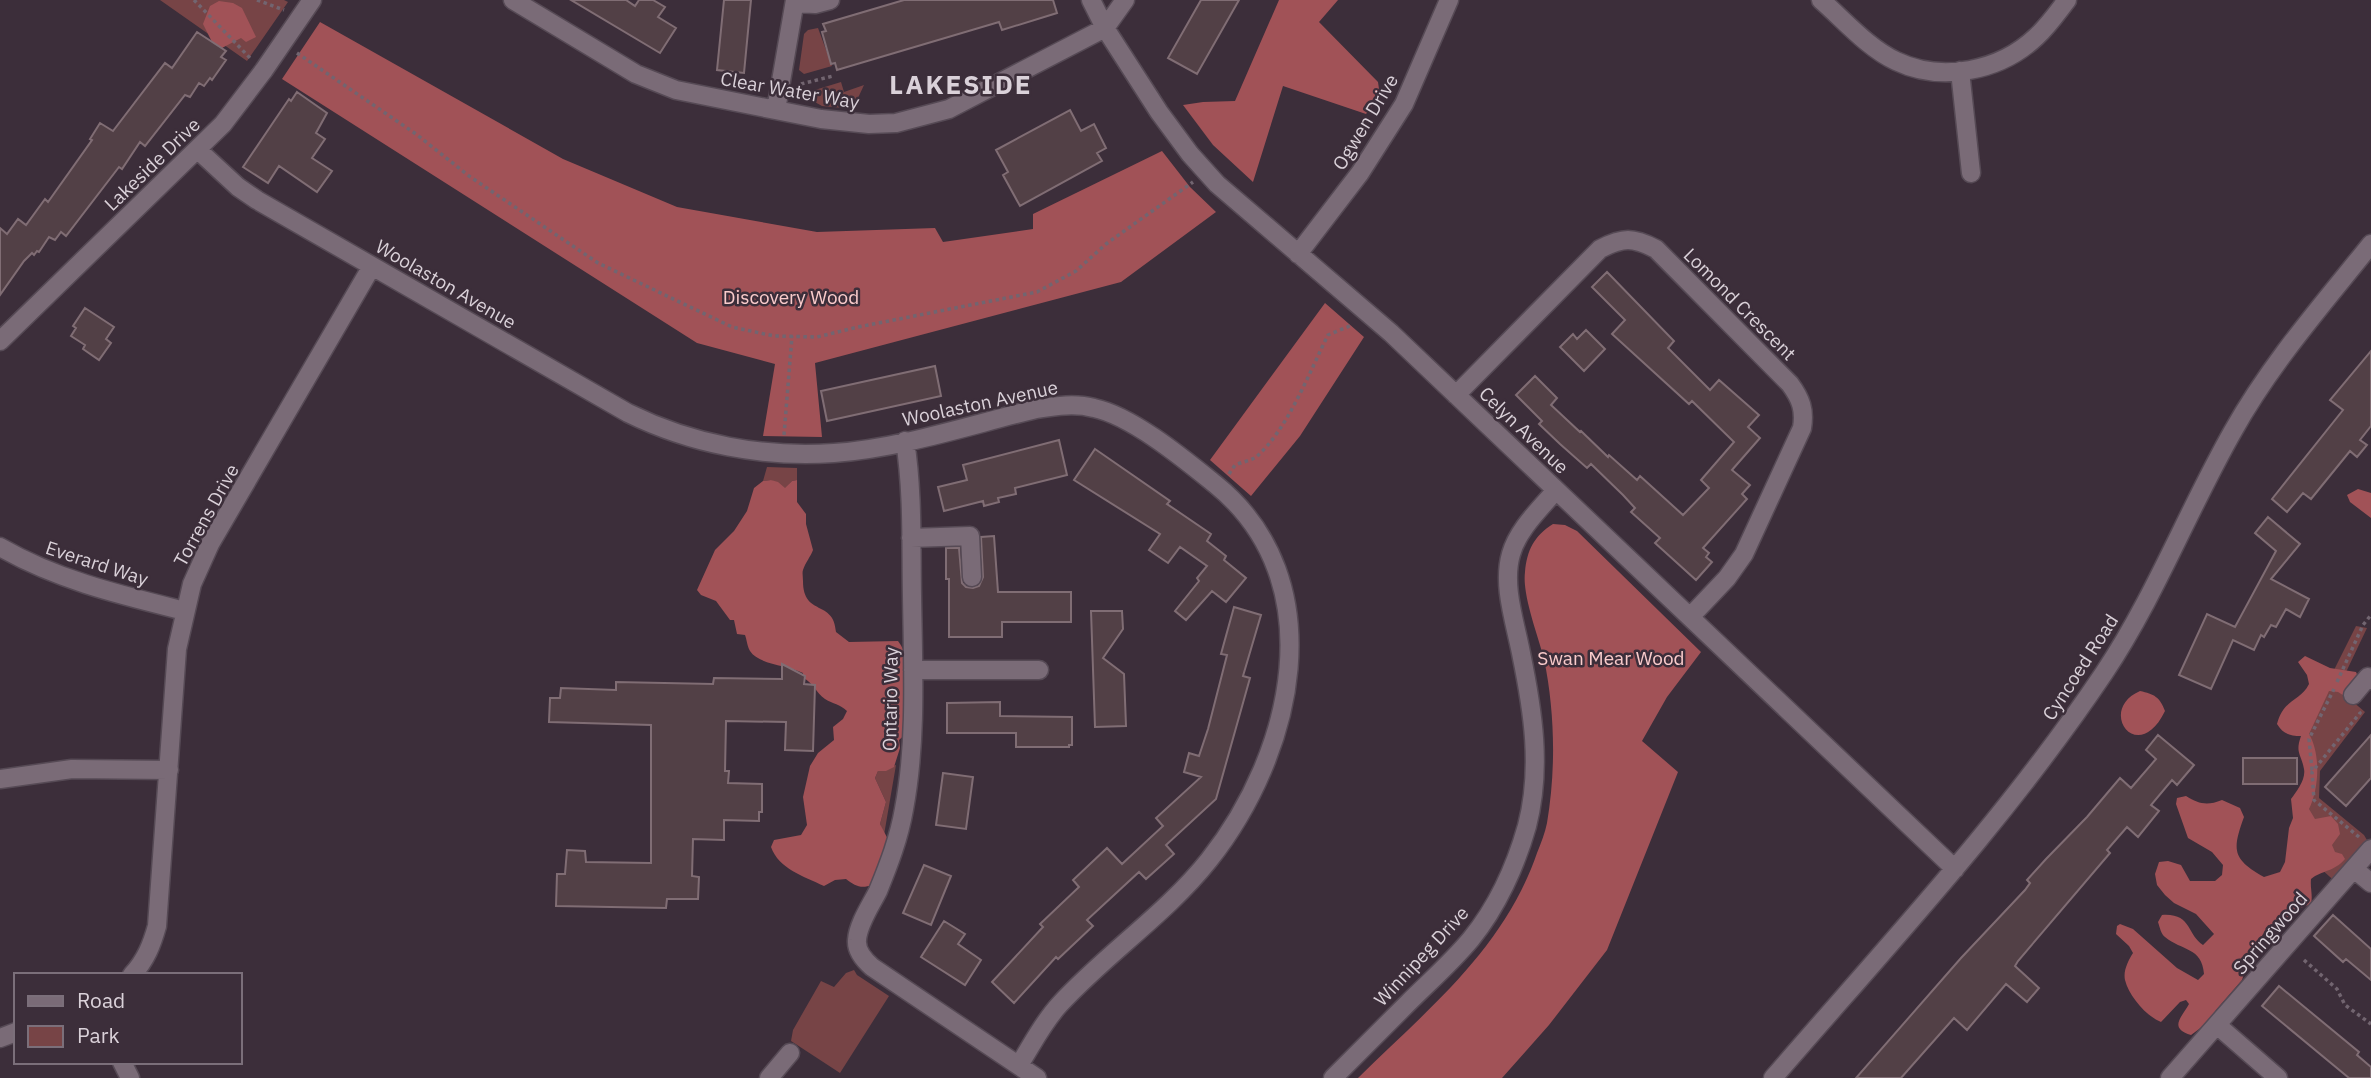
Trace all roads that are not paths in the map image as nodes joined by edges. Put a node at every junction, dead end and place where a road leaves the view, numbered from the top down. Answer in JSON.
{"nodes":[{"id":1,"x":313,"y":0,"type":"edge"},
{"id":2,"x":513,"y":0,"type":"edge"},
{"id":3,"x":830,"y":0,"type":"edge"},
{"id":4,"x":1091,"y":0,"type":"edge"},
{"id":5,"x":1125,"y":0,"type":"edge"},
{"id":6,"x":1449,"y":0,"type":"edge"},
{"id":7,"x":1821,"y":0,"type":"edge"},
{"id":8,"x":2067,"y":0,"type":"edge"},
{"id":9,"x":795,"y":2,"type":"edge"},
{"id":10,"x":1105,"y":29,"type":"junction"},
{"id":11,"x":1960,"y":71,"type":"junction"},
{"id":12,"x":776,"y":110,"type":"junction"},
{"id":13,"x":198,"y":150,"type":"junction"},
{"id":14,"x":1970,"y":173,"type":"dead end"},
{"id":15,"x":2371,"y":244,"type":"edge"},
{"id":16,"x":1298,"y":254,"type":"junction"},
{"id":17,"x":372,"y":266,"type":"junction"},
{"id":18,"x":0,"y":341,"type":"edge"},
{"id":19,"x":1457,"y":395,"type":"junction"},
{"id":20,"x":905,"y":441,"type":"junction"},
{"id":21,"x":1556,"y":489,"type":"junction"},
{"id":22,"x":911,"y":538,"type":"junction"},
{"id":23,"x":0,"y":547,"type":"edge"},
{"id":24,"x":972,"y":577,"type":"dead end"},
{"id":25,"x":185,"y":611,"type":"junction"},
{"id":26,"x":1690,"y":617,"type":"junction"},
{"id":27,"x":913,"y":670,"type":"junction"},
{"id":28,"x":1040,"y":670,"type":"dead end"},
{"id":29,"x":2371,"y":680,"type":"edge"},
{"id":30,"x":2348,"y":700,"type":"road end"},
{"id":31,"x":169,"y":770,"type":"junction"},
{"id":32,"x":0,"y":779,"type":"edge"},
{"id":33,"x":2366,"y":845,"type":"edge"},
{"id":34,"x":1955,"y":869,"type":"junction"},
{"id":35,"x":2354,"y":869,"type":"junction"},
{"id":36,"x":2371,"y":883,"type":"edge"},
{"id":37,"x":134,"y":973,"type":"edge"},
{"id":38,"x":2217,"y":1025,"type":"junction"},
{"id":39,"x":789,"y":1053,"type":"dead end"},
{"id":40,"x":1018,"y":1065,"type":"junction"},
{"id":41,"x":769,"y":1078,"type":"edge"},
{"id":42,"x":1037,"y":1078,"type":"edge"},
{"id":43,"x":1333,"y":1078,"type":"edge"},
{"id":44,"x":1773,"y":1078,"type":"edge"},
{"id":45,"x":2170,"y":1078,"type":"edge"},
{"id":46,"x":2278,"y":1078,"type":"edge"}],
"edges":[{"from":1,"to":13,"type":"street","name":"Lakeside Drive"},
{"from":2,"to":12,"type":"street","name":"Clear Water Way"},
{"from":3,"to":9,"type":"street"},
{"from":4,"to":10,"type":"street","name":"Celyn Avenue"},
{"from":5,"to":10,"type":"street"},
{"from":6,"to":16,"type":"street","name":"Ogwen Drive"},
{"from":7,"to":11,"type":"street"},
{"from":8,"to":11,"type":"street"},
{"from":9,"to":12,"type":"street"},
{"from":10,"to":12,"type":"street","name":"Clear Water Way"},
{"from":10,"to":16,"type":"street","name":"Celyn Avenue"},
{"from":11,"to":14,"type":"street"},
{"from":13,"to":17,"type":"street","name":"Woolaston Avenue"},
{"from":13,"to":18,"type":"street","name":"Lakeside Drive"},
{"from":15,"to":34,"type":"street","name":"Cyncoed Road"},
{"from":16,"to":19,"type":"street","name":"Celyn Avenue"},
{"from":17,"to":20,"type":"street","name":"Woolaston Avenue"},
{"from":17,"to":25,"type":"street","name":"Torrens Drive"},
{"from":19,"to":21,"type":"street","name":"Celyn Avenue"},
{"from":19,"to":26,"type":"street","name":"Lomond Crescent"},
{"from":20,"to":22,"type":"street","name":"Ontario Way"},
{"from":20,"to":40,"type":"street","name":"Woolaston Avenue"},
{"from":21,"to":26,"type":"street","name":"Celyn Avenue"},
{"from":21,"to":43,"type":"street","name":"Winnipeg Drive"},
{"from":22,"to":24,"type":"street"},
{"from":22,"to":27,"type":"street","name":"Ontario Way"},
{"from":23,"to":25,"type":"street","name":"Everard Way"},
{"from":25,"to":31,"type":"street","name":"Torrens Drive"},
{"from":26,"to":34,"type":"street","name":"Celyn Avenue"},
{"from":27,"to":28,"type":"street"},
{"from":27,"to":40,"type":"street","name":"Ontario Way"},
{"from":29,"to":30,"type":"street"},
{"from":31,"to":32,"type":"street"},
{"from":31,"to":37,"type":"street","name":"Torrens Drive"},
{"from":33,"to":35,"type":"street","name":"Springwood"},
{"from":34,"to":44,"type":"street","name":"Cyncoed Road"},
{"from":35,"to":36,"type":"street"},
{"from":35,"to":38,"type":"street","name":"Springwood"},
{"from":38,"to":45,"type":"street","name":"Springwood"},
{"from":38,"to":46,"type":"street"},
{"from":39,"to":41,"type":"street"},
{"from":40,"to":42,"type":"street"}]}
